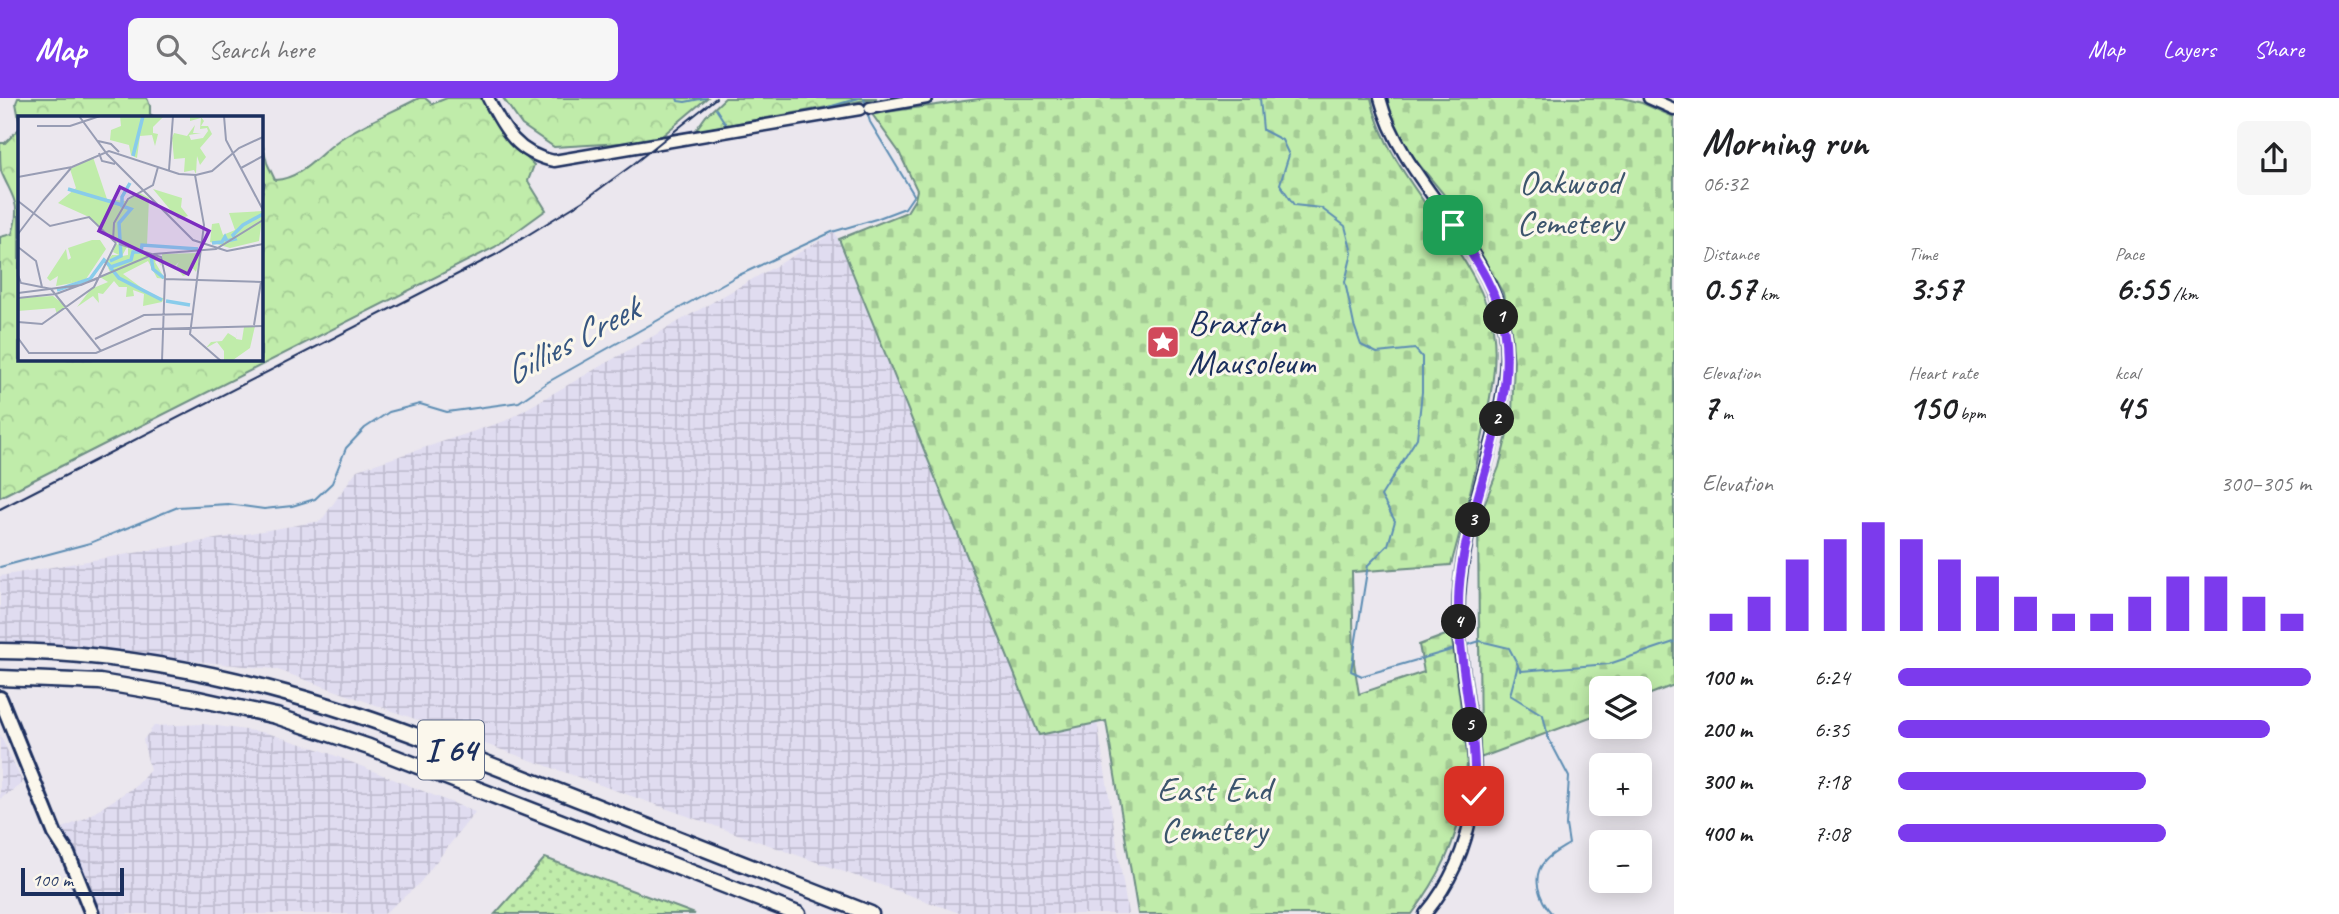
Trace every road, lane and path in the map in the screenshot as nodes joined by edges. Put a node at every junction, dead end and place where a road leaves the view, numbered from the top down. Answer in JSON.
{"nodes":[{"id":1,"x":488,"y":98,"type":"edge"},
{"id":2,"x":927,"y":98,"type":"edge"},
{"id":3,"x":1380,"y":98,"type":"edge"},
{"id":4,"x":1650,"y":98,"type":"edge"},
{"id":5,"x":1674,"y":109,"type":"edge"},
{"id":6,"x":7,"y":651,"type":"edge"},
{"id":7,"x":0,"y":678,"type":"edge"},
{"id":8,"x":0,"y":698,"type":"edge"},
{"id":9,"x":92,"y":914,"type":"edge"},
{"id":10,"x":798,"y":914,"type":"edge"},
{"id":11,"x":871,"y":914,"type":"edge"},
{"id":12,"x":1425,"y":914,"type":"edge"}],
"edges":[{"from":1,"to":2,"type":"street"},
{"from":3,"to":12,"type":"street"},
{"from":4,"to":5,"type":"street"},
{"from":6,"to":11,"type":"highway","number":"I 64"},
{"from":7,"to":10,"type":"highway","number":"I 64"},
{"from":8,"to":9,"type":"main road"}]}
